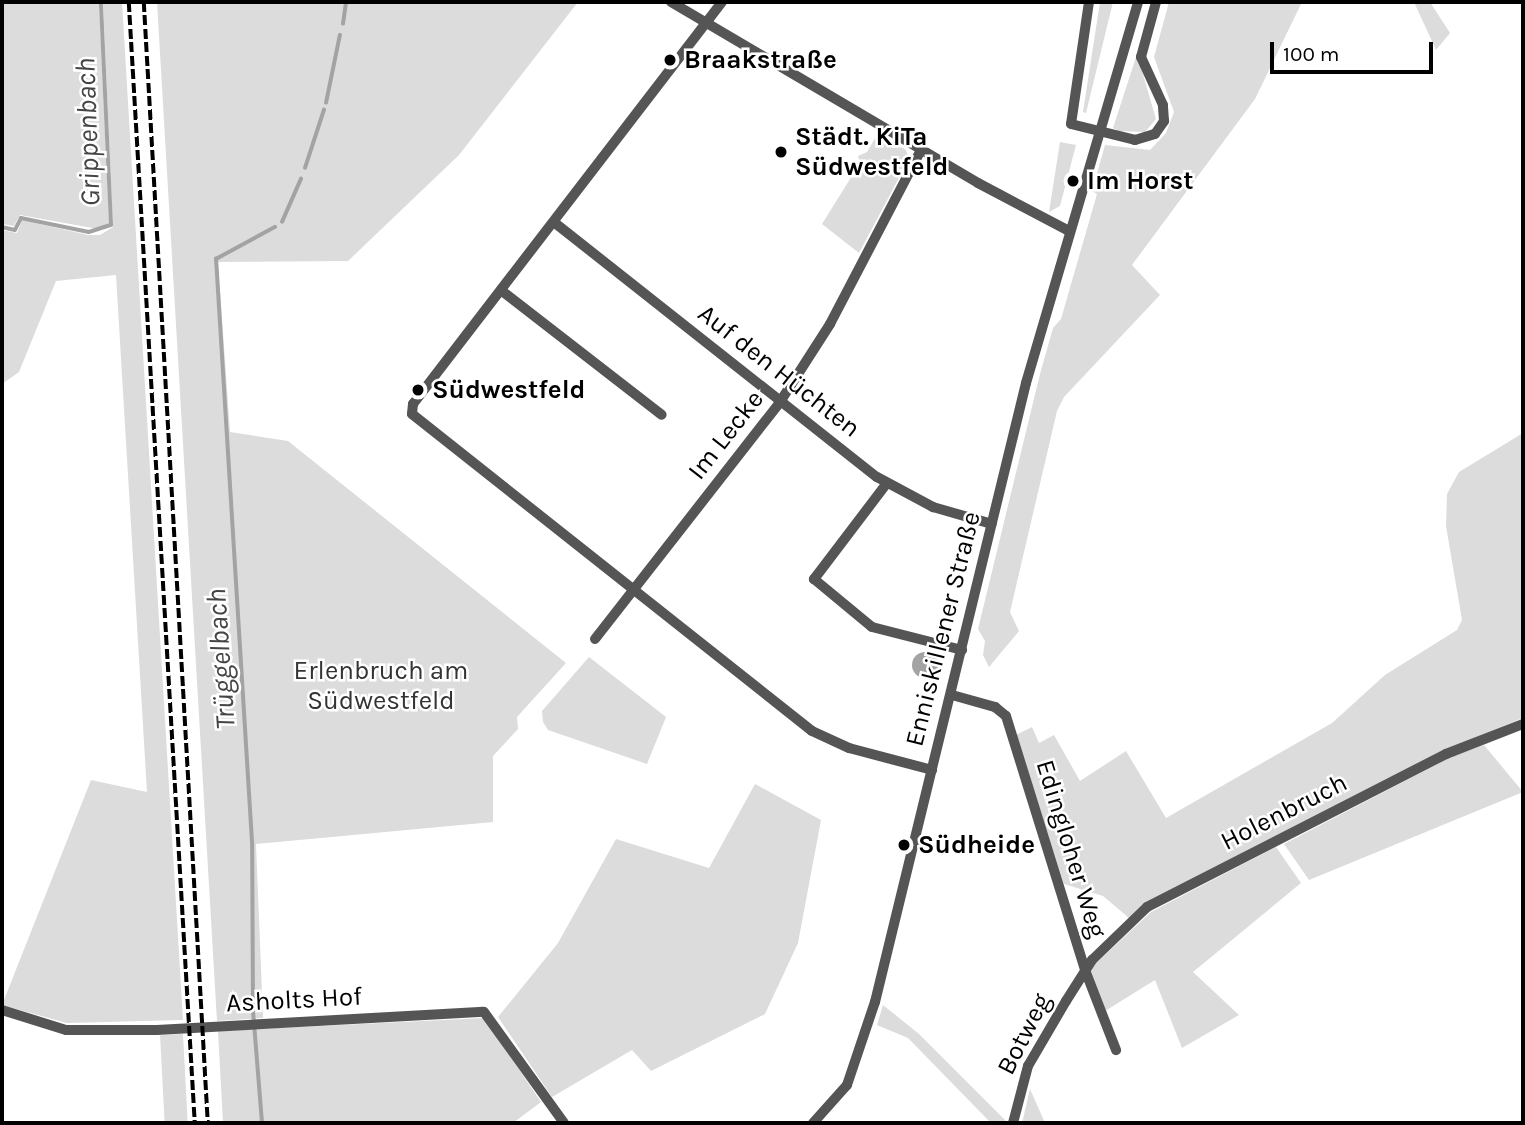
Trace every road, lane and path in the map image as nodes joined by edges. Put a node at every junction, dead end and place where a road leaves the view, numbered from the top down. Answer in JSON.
{"nodes":[{"id":1,"x":671,"y":2,"type":"edge"},
{"id":2,"x":722,"y":2,"type":"edge"},
{"id":3,"x":1089,"y":2,"type":"edge"},
{"id":4,"x":1138,"y":2,"type":"edge"},
{"id":5,"x":1156,"y":2,"type":"edge"},
{"id":6,"x":706,"y":22,"type":"junction"},
{"id":7,"x":1098,"y":134,"type":"junction"},
{"id":8,"x":921,"y":150,"type":"junction"},
{"id":9,"x":555,"y":223,"type":"junction"},
{"id":10,"x":1069,"y":231,"type":"junction"},
{"id":11,"x":502,"y":290,"type":"junction"},
{"id":12,"x":780,"y":402,"type":"junction"},
{"id":13,"x":662,"y":415,"type":"dead end"},
{"id":14,"x":887,"y":483,"type":"junction"},
{"id":15,"x":992,"y":524,"type":"junction"},
{"id":16,"x":633,"y":591,"type":"junction"},
{"id":17,"x":595,"y":639,"type":"dead end"},
{"id":18,"x":962,"y":650,"type":"junction"},
{"id":19,"x":952,"y":695,"type":"junction"},
{"id":20,"x":1523,"y":724,"type":"edge"},
{"id":21,"x":932,"y":770,"type":"junction"},
{"id":22,"x":1085,"y":970,"type":"junction"},
{"id":23,"x":2,"y":1010,"type":"edge"},
{"id":24,"x":1116,"y":1050,"type":"dead end"},
{"id":25,"x":564,"y":1123,"type":"edge"},
{"id":26,"x":813,"y":1123,"type":"edge"},
{"id":27,"x":1013,"y":1123,"type":"edge"}],
"edges":[{"from":1,"to":6,"type":"street"},
{"from":2,"to":6,"type":"street"},
{"from":3,"to":7,"type":"street"},
{"from":4,"to":7,"type":"street","name":"Enniskillener Straße"},
{"from":5,"to":7,"type":"street"},
{"from":6,"to":8,"type":"street"},
{"from":6,"to":9,"type":"street"},
{"from":7,"to":10,"type":"street","name":"Enniskillener Straße"},
{"from":8,"to":10,"type":"street"},
{"from":8,"to":12,"type":"street","name":"Im Lecke"},
{"from":9,"to":11,"type":"street"},
{"from":9,"to":12,"type":"street","name":"Auf den Hüchten"},
{"from":10,"to":15,"type":"street","name":"Enniskillener Straße"},
{"from":11,"to":13,"type":"street"},
{"from":11,"to":16,"type":"street"},
{"from":12,"to":14,"type":"street","name":"Auf den Hüchten"},
{"from":12,"to":16,"type":"street","name":"Im Lecke"},
{"from":14,"to":15,"type":"street","name":"Auf den Hüchten"},
{"from":14,"to":18,"type":"street"},
{"from":15,"to":18,"type":"street","name":"Enniskillener Straße"},
{"from":16,"to":17,"type":"street"},
{"from":16,"to":21,"type":"street"},
{"from":18,"to":19,"type":"street","name":"Enniskillener Straße"},
{"from":19,"to":21,"type":"street","name":"Enniskillener Straße"},
{"from":19,"to":22,"type":"street","name":"Edingloher Weg"},
{"from":20,"to":22,"type":"street","name":"Holenbruch"},
{"from":21,"to":26,"type":"street","name":"Enniskillener Straße"},
{"from":22,"to":24,"type":"street","name":"Edingloher Weg"},
{"from":22,"to":27,"type":"street","name":"Botweg"},
{"from":23,"to":25,"type":"street","name":"Asholts Hof"}]}
